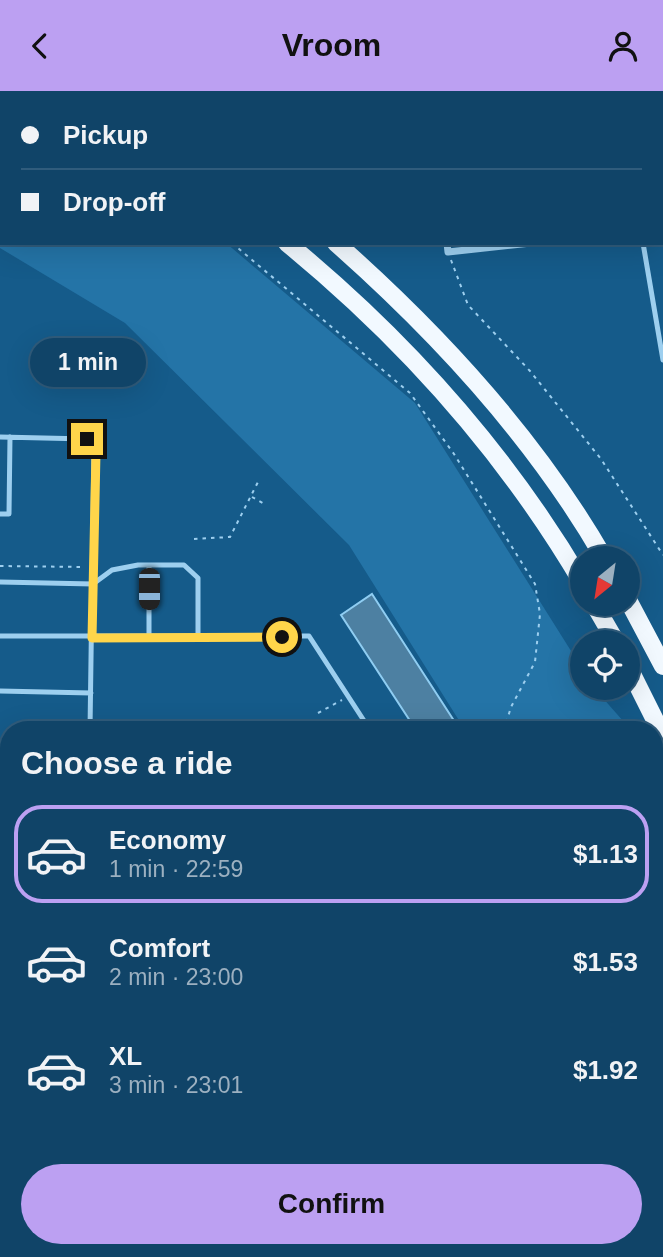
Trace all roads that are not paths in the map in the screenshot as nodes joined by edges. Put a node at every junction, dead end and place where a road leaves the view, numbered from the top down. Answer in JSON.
{"nodes":[{"id":1,"x":289,"y":245,"type":"edge"},
{"id":2,"x":338,"y":245,"type":"edge"},
{"id":3,"x":447,"y":245,"type":"edge"},
{"id":4,"x":513,"y":245,"type":"edge"},
{"id":5,"x":643,"y":245,"type":"edge"},
{"id":6,"x":663,"y":360,"type":"edge"},
{"id":7,"x":0,"y":437,"type":"edge"},
{"id":8,"x":10,"y":437,"type":"junction"},
{"id":9,"x":0,"y":514,"type":"edge"},
{"id":10,"x":596,"y":546,"type":"edge"},
{"id":11,"x":570,"y":564,"type":"edge"},
{"id":12,"x":149,"y":565,"type":"junction"},
{"id":13,"x":0,"y":582,"type":"edge"},
{"id":14,"x":93,"y":584,"type":"junction"},
{"id":15,"x":636,"y":616,"type":"edge"},
{"id":16,"x":0,"y":636,"type":"edge"},
{"id":17,"x":149,"y":637,"type":"junction"},
{"id":18,"x":198,"y":637,"type":"junction"},
{"id":19,"x":92,"y":638,"type":"junction"},
{"id":20,"x":663,"y":666,"type":"edge"},
{"id":21,"x":640,"y":688,"type":"edge"},
{"id":22,"x":0,"y":691,"type":"edge"},
{"id":23,"x":91,"y":693,"type":"junction"},
{"id":24,"x":640,"y":694,"type":"edge"},
{"id":25,"x":90,"y":721,"type":"edge"},
{"id":26,"x":364,"y":721,"type":"edge"},
{"id":27,"x":647,"y":721,"type":"edge"},
{"id":28,"x":656,"y":721,"type":"edge"}],
"edges":[{"from":1,"to":11,"type":"highway"},
{"from":2,"to":10,"type":"highway"},
{"from":3,"to":4,"type":"street"},
{"from":5,"to":6,"type":"lane"},
{"from":7,"to":8,"type":"lane"},
{"from":8,"to":9,"type":"lane"},
{"from":8,"to":14,"type":"lane"},
{"from":12,"to":14,"type":"lane"},
{"from":12,"to":17,"type":"lane"},
{"from":12,"to":18,"type":"lane"},
{"from":13,"to":14,"type":"lane"},
{"from":14,"to":19,"type":"lane"},
{"from":15,"to":20,"type":"highway"},
{"from":16,"to":19,"type":"lane"},
{"from":17,"to":18,"type":"lane"},
{"from":17,"to":19,"type":"lane"},
{"from":18,"to":26,"type":"lane"},
{"from":19,"to":23,"type":"lane"},
{"from":21,"to":28,"type":"highway"},
{"from":22,"to":23,"type":"lane"},
{"from":23,"to":25,"type":"lane"},
{"from":24,"to":27,"type":"highway"}]}
